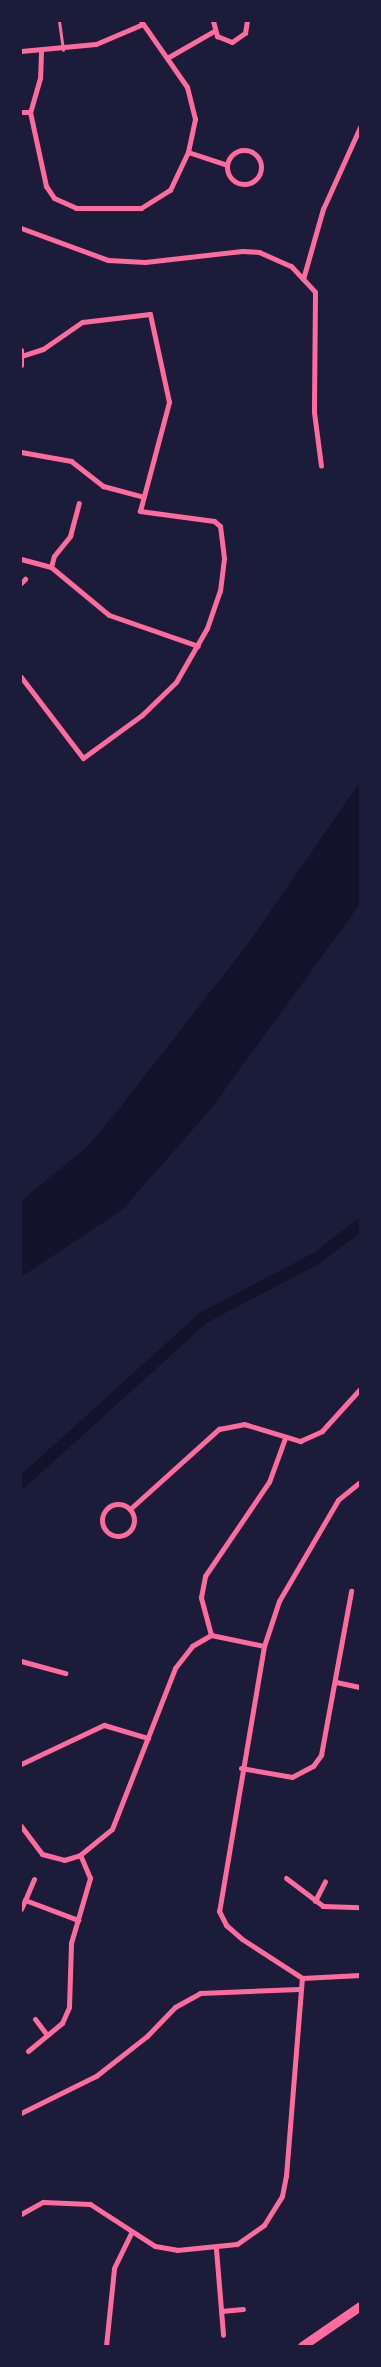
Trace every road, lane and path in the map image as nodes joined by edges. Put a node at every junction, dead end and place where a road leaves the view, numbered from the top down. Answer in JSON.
{"nodes":[{"id":1,"x":59,"y":21,"type":"edge"},
{"id":2,"x":213,"y":21,"type":"edge"},
{"id":3,"x":246,"y":21,"type":"edge"},
{"id":4,"x":142,"y":23,"type":"edge"},
{"id":5,"x":214,"y":31,"type":"junction"},
{"id":6,"x":62,"y":50,"type":"junction"},
{"id":7,"x":21,"y":52,"type":"edge"},
{"id":8,"x":41,"y":52,"type":"junction"},
{"id":9,"x":168,"y":58,"type":"junction"},
{"id":10,"x":21,"y":112,"type":"edge"},
{"id":11,"x":30,"y":112,"type":"junction"},
{"id":12,"x":360,"y":127,"type":"edge"},
{"id":13,"x":188,"y":152,"type":"junction"},
{"id":14,"x":227,"y":165,"type":"junction"},
{"id":15,"x":21,"y":228,"type":"edge"},
{"id":16,"x":303,"y":278,"type":"junction"},
{"id":17,"x":23,"y":352,"type":"edge"},
{"id":18,"x":21,"y":365,"type":"edge"},
{"id":19,"x":21,"y":452,"type":"edge"},
{"id":20,"x":321,"y":466,"type":"dead end"},
{"id":21,"x":144,"y":497,"type":"junction"},
{"id":22,"x":79,"y":503,"type":"dead end"},
{"id":23,"x":21,"y":559,"type":"edge"},
{"id":24,"x":51,"y":568,"type":"junction"},
{"id":25,"x":198,"y":646,"type":"junction"},
{"id":26,"x":21,"y":677,"type":"edge"},
{"id":27,"x":360,"y":1389,"type":"edge"},
{"id":28,"x":285,"y":1438,"type":"junction"},
{"id":29,"x":360,"y":1482,"type":"edge"},
{"id":30,"x":130,"y":1508,"type":"junction"},
{"id":31,"x":351,"y":1591,"type":"dead end"},
{"id":32,"x":211,"y":1635,"type":"junction"},
{"id":33,"x":264,"y":1646,"type":"junction"},
{"id":34,"x":21,"y":1661,"type":"edge"},
{"id":35,"x":65,"y":1673,"type":"dead end"},
{"id":36,"x":336,"y":1682,"type":"junction"},
{"id":37,"x":360,"y":1687,"type":"edge"},
{"id":38,"x":148,"y":1738,"type":"junction"},
{"id":39,"x":21,"y":1764,"type":"edge"},
{"id":40,"x":241,"y":1768,"type":"junction"},
{"id":41,"x":21,"y":1826,"type":"edge"},
{"id":42,"x":80,"y":1855,"type":"junction"},
{"id":43,"x":286,"y":1878,"type":"dead end"},
{"id":44,"x":34,"y":1879,"type":"dead end"},
{"id":45,"x":325,"y":1881,"type":"dead end"},
{"id":46,"x":25,"y":1900,"type":"junction"},
{"id":47,"x":315,"y":1901,"type":"junction"},
{"id":48,"x":360,"y":1907,"type":"edge"},
{"id":49,"x":21,"y":1909,"type":"edge"},
{"id":50,"x":78,"y":1920,"type":"junction"},
{"id":51,"x":360,"y":1976,"type":"edge"},
{"id":52,"x":302,"y":1978,"type":"junction"},
{"id":53,"x":299,"y":1989,"type":"junction"},
{"id":54,"x":35,"y":2020,"type":"dead end"},
{"id":55,"x":47,"y":2035,"type":"junction"},
{"id":56,"x":28,"y":2051,"type":"dead end"},
{"id":57,"x":21,"y":2113,"type":"edge"},
{"id":58,"x":21,"y":2214,"type":"edge"},
{"id":59,"x":131,"y":2233,"type":"junction"},
{"id":60,"x":216,"y":2249,"type":"junction"},
{"id":61,"x":360,"y":2306,"type":"edge"},
{"id":62,"x":243,"y":2309,"type":"dead end"},
{"id":63,"x":221,"y":2311,"type":"junction"},
{"id":64,"x":223,"y":2335,"type":"dead end"},
{"id":65,"x":106,"y":2346,"type":"edge"},
{"id":66,"x":302,"y":2346,"type":"edge"}],
"edges":[{"from":1,"to":6,"type":"lane"},
{"from":2,"to":5,"type":"street"},
{"from":3,"to":5,"type":"street"},
{"from":4,"to":6,"type":"street"},
{"from":4,"to":9,"type":"street"},
{"from":5,"to":9,"type":"street"},
{"from":6,"to":8,"type":"street"},
{"from":7,"to":8,"type":"street"},
{"from":8,"to":11,"type":"street"},
{"from":9,"to":13,"type":"street"},
{"from":10,"to":11,"type":"street"},
{"from":11,"to":13,"type":"street"},
{"from":12,"to":16,"type":"street"},
{"from":13,"to":14,"type":"street"},
{"from":14,"to":14,"type":"street"},
{"from":15,"to":16,"type":"street"},
{"from":16,"to":20,"type":"street"},
{"from":17,"to":18,"type":"street"},
{"from":17,"to":21,"type":"street"},
{"from":19,"to":21,"type":"street"},
{"from":21,"to":25,"type":"street"},
{"from":22,"to":24,"type":"street"},
{"from":23,"to":24,"type":"street"},
{"from":24,"to":25,"type":"street"},
{"from":25,"to":26,"type":"street"},
{"from":27,"to":28,"type":"street"},
{"from":28,"to":30,"type":"street"},
{"from":28,"to":32,"type":"street"},
{"from":29,"to":33,"type":"street"},
{"from":30,"to":30,"type":"street"},
{"from":31,"to":36,"type":"street"},
{"from":32,"to":33,"type":"street"},
{"from":32,"to":38,"type":"street"},
{"from":33,"to":40,"type":"street"},
{"from":34,"to":35,"type":"street"},
{"from":36,"to":37,"type":"street"},
{"from":36,"to":40,"type":"street"},
{"from":38,"to":39,"type":"street"},
{"from":38,"to":42,"type":"street"},
{"from":40,"to":52,"type":"street"},
{"from":41,"to":42,"type":"street"},
{"from":42,"to":50,"type":"street"},
{"from":43,"to":47,"type":"street"},
{"from":44,"to":46,"type":"street"},
{"from":45,"to":47,"type":"street"},
{"from":46,"to":49,"type":"street"},
{"from":46,"to":50,"type":"street"},
{"from":47,"to":48,"type":"street"},
{"from":50,"to":55,"type":"street"},
{"from":51,"to":52,"type":"street"},
{"from":52,"to":53,"type":"street"},
{"from":53,"to":57,"type":"street"},
{"from":53,"to":60,"type":"street"},
{"from":54,"to":55,"type":"street"},
{"from":55,"to":56,"type":"street"},
{"from":58,"to":59,"type":"street"},
{"from":59,"to":60,"type":"street"},
{"from":59,"to":65,"type":"street"},
{"from":60,"to":63,"type":"street"},
{"from":61,"to":66,"type":"main road"},
{"from":62,"to":63,"type":"street"},
{"from":63,"to":64,"type":"street"}]}
